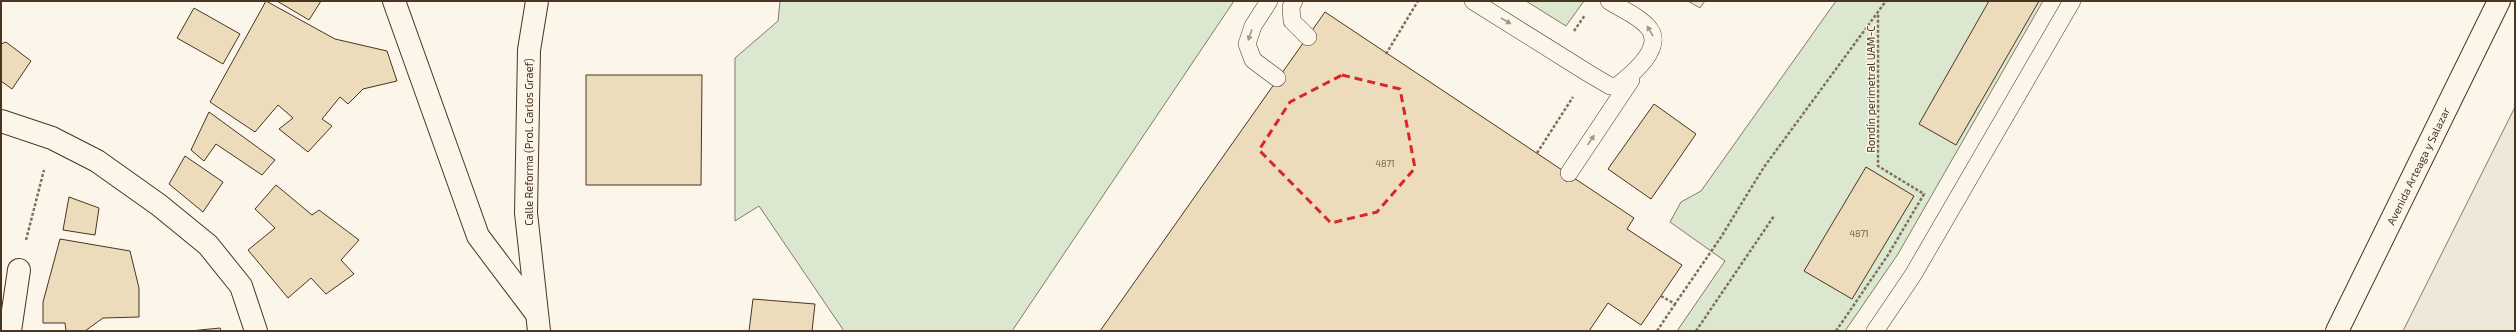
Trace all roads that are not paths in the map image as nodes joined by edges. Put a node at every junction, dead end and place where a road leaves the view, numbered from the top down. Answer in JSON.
{"nodes":[{"id":1,"x":394,"y":1,"type":"edge"},
{"id":2,"x":537,"y":1,"type":"edge"},
{"id":3,"x":1269,"y":1,"type":"edge"},
{"id":4,"x":1294,"y":1,"type":"edge"},
{"id":5,"x":1473,"y":1,"type":"edge"},
{"id":6,"x":1609,"y":1,"type":"edge"},
{"id":7,"x":2072,"y":1,"type":"edge"},
{"id":8,"x":2499,"y":1,"type":"edge"},
{"id":9,"x":1308,"y":37,"type":"dead end"},
{"id":10,"x":1640,"y":67,"type":"junction"},
{"id":11,"x":1277,"y":78,"type":"dead end"},
{"id":12,"x":1,"y":121,"type":"edge"},
{"id":13,"x":1569,"y":173,"type":"dead end"},
{"id":14,"x":19,"y":270,"type":"road end"},
{"id":15,"x":537,"y":322,"type":"edge"},
{"id":16,"x":10,"y":331,"type":"edge"},
{"id":17,"x":256,"y":331,"type":"edge"},
{"id":18,"x":1875,"y":331,"type":"edge"},
{"id":19,"x":2337,"y":331,"type":"edge"}],
"edges":[{"from":1,"to":15,"type":"street"},
{"from":2,"to":15,"type":"street","name":"Calle Reforma (Prol. Carlos Graef)"},
{"from":3,"to":11,"type":"lane","one_way":true},
{"from":4,"to":9,"type":"lane"},
{"from":5,"to":10,"type":"lane","one_way":true},
{"from":10,"to":6,"type":"lane","one_way":true},
{"from":7,"to":18,"type":"lane"},
{"from":8,"to":19,"type":"street","name":"Avenida Arteaga y Salazar"},
{"from":13,"to":10,"type":"lane","one_way":true},
{"from":12,"to":17,"type":"street"},
{"from":14,"to":16,"type":"street"}]}
